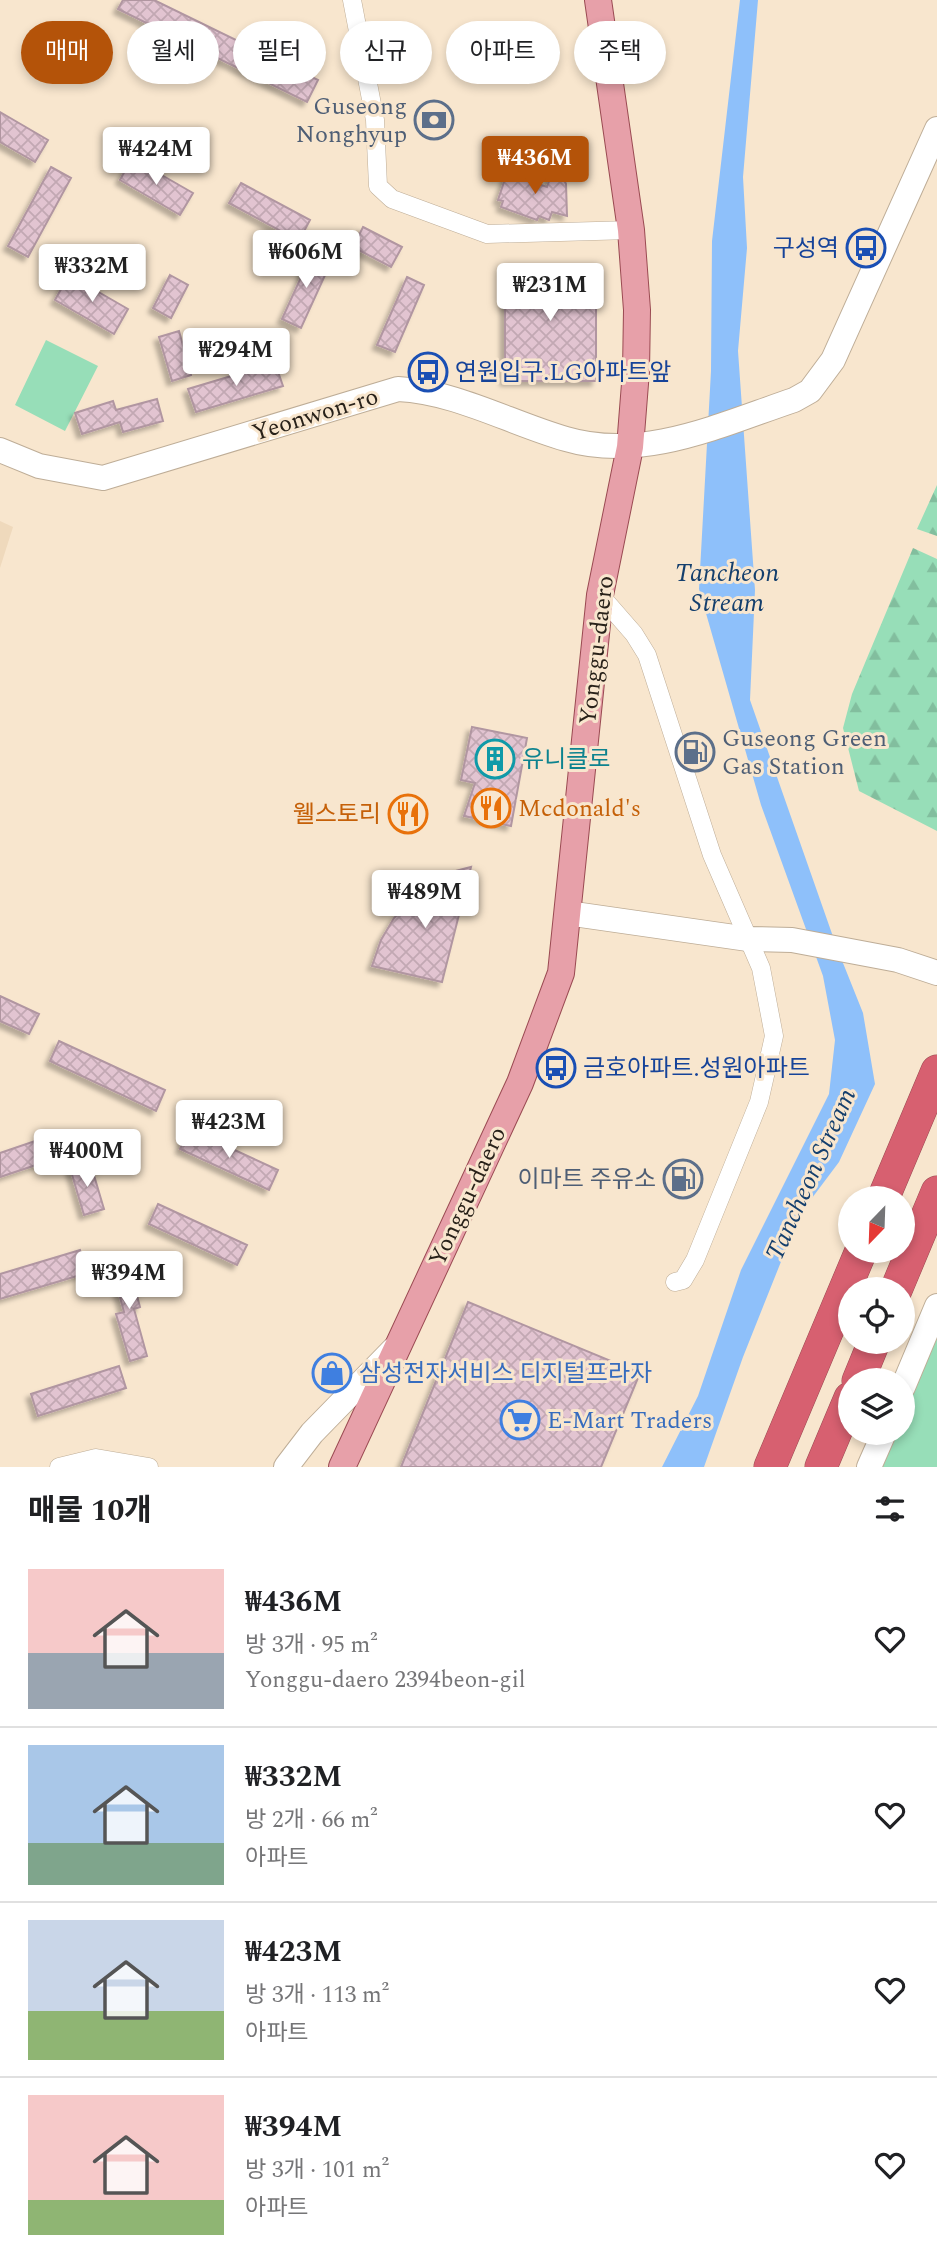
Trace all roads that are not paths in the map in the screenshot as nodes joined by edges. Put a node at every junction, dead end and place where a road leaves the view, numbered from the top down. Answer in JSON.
{"nodes":[{"id":1,"x":352,"y":0,"type":"edge"},
{"id":2,"x":598,"y":0,"type":"edge"},
{"id":3,"x":937,"y":129,"type":"edge"},
{"id":4,"x":631,"y":230,"type":"junction"},
{"id":5,"x":630,"y":447,"type":"junction"},
{"id":6,"x":0,"y":450,"type":"edge"},
{"id":7,"x":600,"y":595,"type":"junction"},
{"id":8,"x":566,"y":913,"type":"junction"},
{"id":9,"x":748,"y":939,"type":"junction"},
{"id":10,"x":937,"y":973,"type":"edge"},
{"id":11,"x":937,"y":1070,"type":"edge"},
{"id":12,"x":888,"y":1186,"type":"edge"},
{"id":13,"x":937,"y":1192,"type":"edge"},
{"id":14,"x":856,"y":1264,"type":"edge"},
{"id":15,"x":901,"y":1277,"type":"edge"},
{"id":16,"x":675,"y":1282,"type":"dead end"},
{"id":17,"x":937,"y":1306,"type":"edge"},
{"id":18,"x":399,"y":1343,"type":"junction"},
{"id":19,"x":911,"y":1368,"type":"edge"},
{"id":20,"x":838,"y":1427,"type":"edge"},
{"id":21,"x":879,"y":1445,"type":"edge"},
{"id":22,"x":59,"y":1467,"type":"edge"},
{"id":23,"x":149,"y":1467,"type":"edge"},
{"id":24,"x":286,"y":1467,"type":"edge"},
{"id":25,"x":342,"y":1467,"type":"edge"},
{"id":26,"x":771,"y":1467,"type":"edge"},
{"id":27,"x":821,"y":1467,"type":"edge"},
{"id":28,"x":869,"y":1467,"type":"edge"}],
"edges":[{"from":1,"to":4,"type":"street"},
{"from":2,"to":4,"type":"main road","name":"Yonggu-daero"},
{"from":3,"to":5,"type":"street","name":"Yeonwon-ro"},
{"from":4,"to":5,"type":"main road","name":"Yonggu-daero"},
{"from":5,"to":6,"type":"street","name":"Yeonwon-ro"},
{"from":5,"to":7,"type":"main road","name":"Yonggu-daero"},
{"from":7,"to":8,"type":"main road","name":"Yonggu-daero"},
{"from":7,"to":9,"type":"street"},
{"from":8,"to":9,"type":"street"},
{"from":8,"to":18,"type":"main road","name":"Yonggu-daero"},
{"from":9,"to":10,"type":"street"},
{"from":9,"to":16,"type":"street"},
{"from":11,"to":12,"type":"highway"},
{"from":13,"to":15,"type":"highway"},
{"from":14,"to":26,"type":"highway"},
{"from":17,"to":19,"type":"street"},
{"from":18,"to":24,"type":"street"},
{"from":18,"to":25,"type":"main road","name":"Yonggu-daero"},
{"from":20,"to":27,"type":"highway"},
{"from":21,"to":28,"type":"street"},
{"from":22,"to":23,"type":"street"}]}
